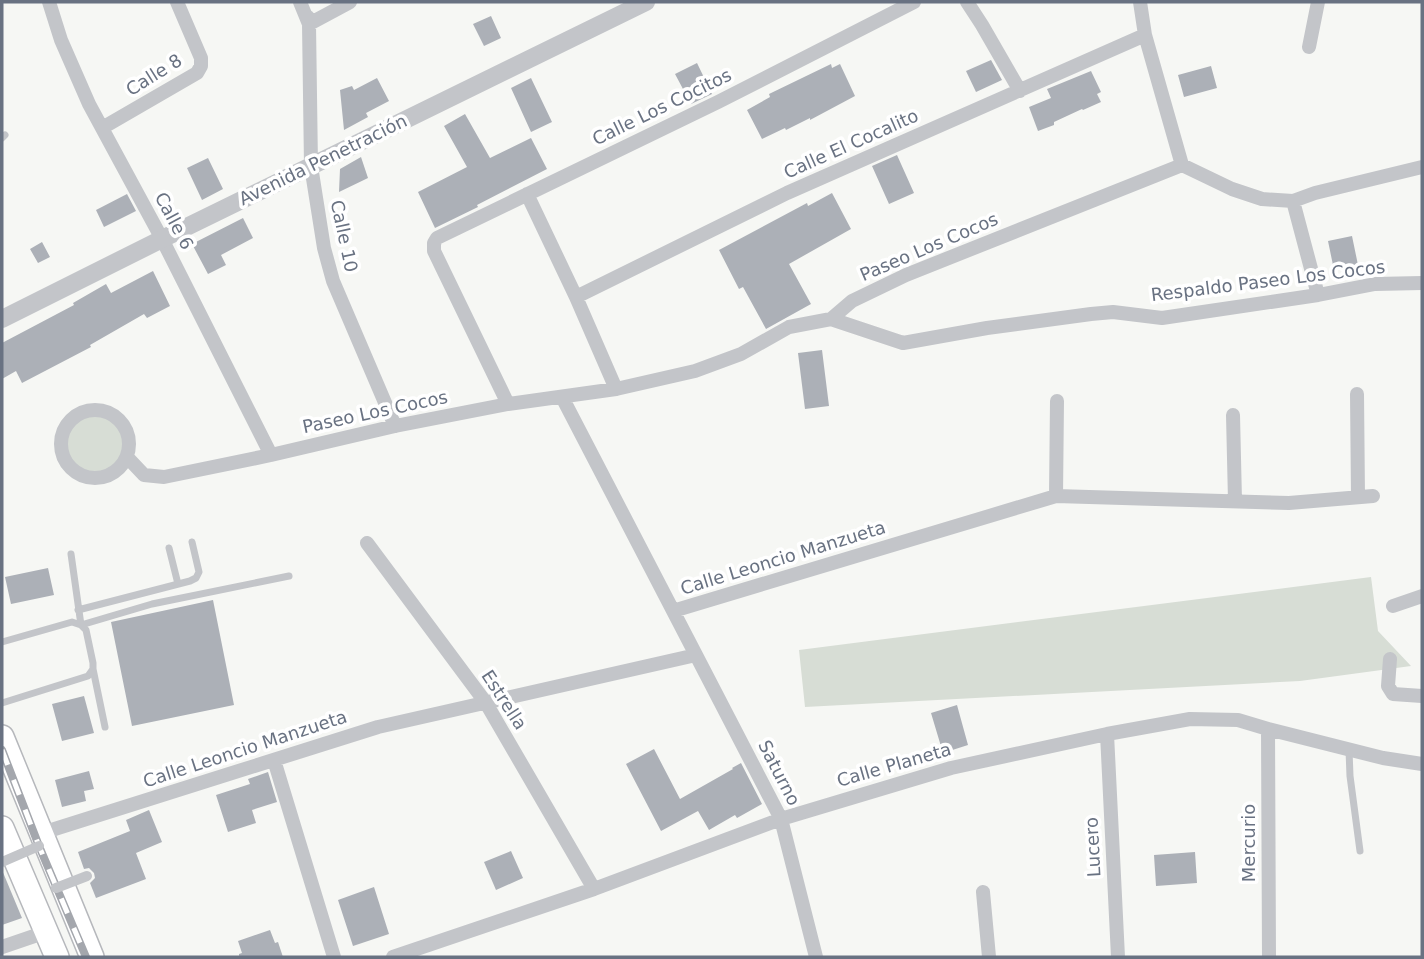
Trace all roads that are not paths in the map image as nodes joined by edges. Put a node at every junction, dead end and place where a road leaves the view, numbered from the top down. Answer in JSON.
{"nodes":[{"id":1,"x":49,"y":2,"type":"edge"},
{"id":2,"x":177,"y":2,"type":"edge"},
{"id":3,"x":300,"y":2,"type":"edge"},
{"id":4,"x":307,"y":2,"type":"edge"},
{"id":5,"x":350,"y":2,"type":"edge"},
{"id":6,"x":646,"y":2,"type":"edge"},
{"id":7,"x":914,"y":2,"type":"edge"},
{"id":8,"x":967,"y":2,"type":"edge"},
{"id":9,"x":1140,"y":2,"type":"edge"},
{"id":10,"x":1318,"y":2,"type":"edge"},
{"id":11,"x":309,"y":24,"type":"junction"},
{"id":12,"x":1146,"y":35,"type":"junction"},
{"id":13,"x":1309,"y":47,"type":"dead end"},
{"id":14,"x":1020,"y":91,"type":"junction"},
{"id":15,"x":102,"y":128,"type":"junction"},
{"id":16,"x":1182,"y":164,"type":"junction"},
{"id":17,"x":311,"y":166,"type":"junction"},
{"id":18,"x":1422,"y":167,"type":"edge"},
{"id":19,"x":527,"y":194,"type":"junction"},
{"id":20,"x":1293,"y":201,"type":"junction"},
{"id":21,"x":162,"y":239,"type":"junction"},
{"id":22,"x":1422,"y":283,"type":"edge"},
{"id":23,"x":1318,"y":295,"type":"junction"},
{"id":24,"x":576,"y":297,"type":"junction"},
{"id":25,"x":2,"y":319,"type":"edge"},
{"id":26,"x":831,"y":320,"type":"junction"},
{"id":27,"x":616,"y":389,"type":"junction"},
{"id":28,"x":1357,"y":394,"type":"dead end"},
{"id":29,"x":562,"y":397,"type":"junction"},
{"id":30,"x":1057,"y":401,"type":"dead end"},
{"id":31,"x":508,"y":404,"type":"junction"},
{"id":32,"x":1233,"y":415,"type":"dead end"},
{"id":33,"x":395,"y":426,"type":"junction"},
{"id":34,"x":271,"y":455,"type":"junction"},
{"id":35,"x":127,"y":457,"type":"junction"},
{"id":36,"x":1056,"y":496,"type":"junction"},
{"id":37,"x":1235,"y":502,"type":"junction"},
{"id":38,"x":192,"y":542,"type":"dead end"},
{"id":39,"x":367,"y":543,"type":"dead end"},
{"id":40,"x":169,"y":548,"type":"dead end"},
{"id":41,"x":71,"y":554,"type":"dead end"},
{"id":42,"x":289,"y":576,"type":"dead end"},
{"id":43,"x":178,"y":584,"type":"junction"},
{"id":44,"x":1422,"y":596,"type":"edge"},
{"id":45,"x":1393,"y":606,"type":"dead end"},
{"id":46,"x":78,"y":610,"type":"junction"},
{"id":47,"x":673,"y":611,"type":"junction"},
{"id":48,"x":80,"y":625,"type":"junction"},
{"id":49,"x":2,"y":642,"type":"edge"},
{"id":50,"x":696,"y":655,"type":"junction"},
{"id":51,"x":1390,"y":659,"type":"dead end"},
{"id":52,"x":93,"y":669,"type":"junction"},
{"id":53,"x":1422,"y":696,"type":"edge"},
{"id":54,"x":2,"y":703,"type":"edge"},
{"id":55,"x":486,"y":703,"type":"junction"},
{"id":56,"x":105,"y":727,"type":"dead end"},
{"id":57,"x":1268,"y":729,"type":"junction"},
{"id":58,"x":1107,"y":734,"type":"junction"},
{"id":59,"x":2,"y":737,"type":"edge"},
{"id":60,"x":1349,"y":750,"type":"junction"},
{"id":61,"x":274,"y":760,"type":"junction"},
{"id":62,"x":1422,"y":764,"type":"edge"},
{"id":63,"x":781,"y":819,"type":"junction"},
{"id":64,"x":2,"y":828,"type":"edge"},
{"id":65,"x":41,"y":840,"type":"junction"},
{"id":66,"x":1360,"y":851,"type":"dead end"},
{"id":67,"x":2,"y":862,"type":"edge"},
{"id":68,"x":87,"y":876,"type":"dead end"},
{"id":69,"x":56,"y":888,"type":"dead end"},
{"id":70,"x":594,"y":889,"type":"junction"},
{"id":71,"x":983,"y":892,"type":"dead end"},
{"id":72,"x":46,"y":932,"type":"junction"},
{"id":73,"x":2,"y":947,"type":"edge"},
{"id":74,"x":57,"y":957,"type":"edge"},
{"id":75,"x":92,"y":957,"type":"edge"},
{"id":76,"x":334,"y":957,"type":"edge"},
{"id":77,"x":393,"y":957,"type":"edge"},
{"id":78,"x":816,"y":957,"type":"edge"},
{"id":79,"x":989,"y":957,"type":"edge"},
{"id":80,"x":1118,"y":957,"type":"edge"},
{"id":81,"x":1269,"y":957,"type":"edge"}],
"edges":[{"from":1,"to":15,"type":"street","name":"Calle 6"},
{"from":2,"to":15,"type":"street","name":"Calle 8"},
{"from":3,"to":11,"type":"street","name":"Calle 10"},
{"from":4,"to":11,"type":"street"},
{"from":5,"to":11,"type":"street"},
{"from":6,"to":17,"type":"street","name":"Avenida Penetración"},
{"from":7,"to":19,"type":"street","name":"Calle Los Cocitos"},
{"from":8,"to":14,"type":"street"},
{"from":9,"to":12,"type":"street"},
{"from":10,"to":13,"type":"street"},
{"from":11,"to":17,"type":"street","name":"Calle 10"},
{"from":12,"to":14,"type":"street","name":"Calle El Cocalito"},
{"from":12,"to":16,"type":"street"},
{"from":14,"to":24,"type":"street","name":"Calle El Cocalito"},
{"from":15,"to":21,"type":"street","name":"Calle 6"},
{"from":16,"to":20,"type":"street"},
{"from":16,"to":26,"type":"street","name":"Paseo Los Cocos"},
{"from":17,"to":21,"type":"street","name":"Avenida Penetración"},
{"from":17,"to":33,"type":"street","name":"Calle 10"},
{"from":18,"to":20,"type":"street"},
{"from":19,"to":24,"type":"street"},
{"from":19,"to":31,"type":"street","name":"Calle Los Cocitos"},
{"from":20,"to":23,"type":"street"},
{"from":21,"to":25,"type":"street","name":"Avenida Penetración"},
{"from":21,"to":34,"type":"street","name":"Calle 6"},
{"from":22,"to":23,"type":"street","name":"Respaldo Paseo Los Cocos"},
{"from":23,"to":26,"type":"street","name":"Respaldo Paseo Los Cocos"},
{"from":24,"to":27,"type":"street"},
{"from":26,"to":27,"type":"street","name":"Paseo Los Cocos"},
{"from":27,"to":29,"type":"street","name":"Paseo Los Cocos"},
{"from":28,"to":37,"type":"street","name":"Calle Leoncio Manzueta"},
{"from":29,"to":31,"type":"street","name":"Paseo Los Cocos"},
{"from":29,"to":47,"type":"street"},
{"from":30,"to":36,"type":"street"},
{"from":31,"to":33,"type":"street","name":"Paseo Los Cocos"},
{"from":32,"to":37,"type":"street"},
{"from":33,"to":34,"type":"street","name":"Paseo Los Cocos"},
{"from":34,"to":35,"type":"street","name":"Paseo Los Cocos"},
{"from":35,"to":35,"type":"street"},
{"from":36,"to":37,"type":"street","name":"Calle Leoncio Manzueta"},
{"from":36,"to":47,"type":"street","name":"Calle Leoncio Manzueta"},
{"from":38,"to":43,"type":"lane"},
{"from":39,"to":55,"type":"street","name":"Estrella"},
{"from":40,"to":43,"type":"lane"},
{"from":41,"to":46,"type":"lane"},
{"from":42,"to":48,"type":"lane"},
{"from":43,"to":46,"type":"lane"},
{"from":44,"to":45,"type":"street"},
{"from":46,"to":48,"type":"lane"},
{"from":47,"to":50,"type":"street","name":"Calle Leoncio Manzueta"},
{"from":48,"to":49,"type":"lane"},
{"from":48,"to":52,"type":"lane"},
{"from":50,"to":55,"type":"street","name":"Calle Leoncio Manzueta"},
{"from":50,"to":63,"type":"street","name":"Saturno"},
{"from":51,"to":53,"type":"street"},
{"from":52,"to":54,"type":"lane"},
{"from":52,"to":56,"type":"lane"},
{"from":55,"to":61,"type":"street","name":"Calle Leoncio Manzueta"},
{"from":55,"to":70,"type":"street","name":"Estrella"},
{"from":57,"to":58,"type":"street","name":"Calle Planeta"},
{"from":57,"to":60,"type":"street","name":"Calle Planeta"},
{"from":57,"to":81,"type":"street","name":"Mercurio"},
{"from":58,"to":63,"type":"street","name":"Calle Planeta"},
{"from":58,"to":80,"type":"street","name":"Lucero"},
{"from":59,"to":65,"type":"main road"},
{"from":60,"to":62,"type":"street","name":"Calle Planeta"},
{"from":60,"to":66,"type":"lane"},
{"from":61,"to":65,"type":"street","name":"Calle Leoncio Manzueta"},
{"from":61,"to":76,"type":"street"},
{"from":63,"to":70,"type":"street","name":"Calle Planeta"},
{"from":63,"to":78,"type":"street","name":"Saturno"},
{"from":64,"to":72,"type":"main road"},
{"from":65,"to":67,"type":"street","bridge":true},
{"from":65,"to":75,"type":"main road"},
{"from":68,"to":69,"type":"street","bridge":true},
{"from":70,"to":77,"type":"street","name":"Calle Planeta"},
{"from":71,"to":79,"type":"street"},
{"from":72,"to":73,"type":"street"},
{"from":72,"to":74,"type":"main road"}]}
